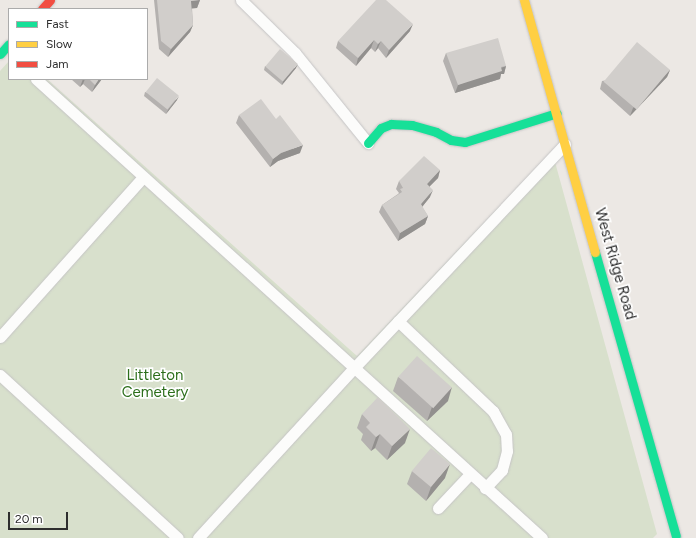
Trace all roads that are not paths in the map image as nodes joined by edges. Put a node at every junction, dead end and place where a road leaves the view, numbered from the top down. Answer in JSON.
{"nodes":[{"id":1,"x":50,"y":0,"type":"edge"},
{"id":2,"x":241,"y":0,"type":"edge"},
{"id":3,"x":524,"y":0,"type":"edge"},
{"id":4,"x":43,"y":8,"type":"edge"},
{"id":5,"x":37,"y":80,"type":"edge"},
{"id":6,"x":557,"y":113,"type":"junction"},
{"id":7,"x":368,"y":143,"type":"joint"},
{"id":8,"x":566,"y":144,"type":"junction"},
{"id":9,"x":142,"y":178,"type":"junction"},
{"id":10,"x":398,"y":321,"type":"junction"},
{"id":11,"x":0,"y":337,"type":"edge"},
{"id":12,"x":353,"y":369,"type":"junction"},
{"id":13,"x":0,"y":375,"type":"edge"},
{"id":14,"x":470,"y":474,"type":"junction"},
{"id":15,"x":486,"y":488,"type":"junction"},
{"id":16,"x":438,"y":508,"type":"dead end"},
{"id":17,"x":676,"y":536,"type":"dead end"},
{"id":18,"x":178,"y":538,"type":"edge"},
{"id":19,"x":198,"y":538,"type":"edge"},
{"id":20,"x":542,"y":538,"type":"edge"}],
"edges":[{"from":1,"to":4,"type":"street"},
{"from":2,"to":7,"type":"lane"},
{"from":3,"to":6,"type":"street","name":"West Ridge Road"},
{"from":5,"to":9,"type":"lane"},
{"from":6,"to":7,"type":"street"},
{"from":6,"to":8,"type":"street","name":"West Ridge Road"},
{"from":8,"to":10,"type":"lane"},
{"from":8,"to":17,"type":"street","name":"West Ridge Road"},
{"from":9,"to":11,"type":"lane"},
{"from":9,"to":12,"type":"lane"},
{"from":10,"to":12,"type":"lane"},
{"from":10,"to":15,"type":"lane"},
{"from":12,"to":14,"type":"lane"},
{"from":12,"to":19,"type":"lane"},
{"from":13,"to":18,"type":"lane"},
{"from":14,"to":15,"type":"lane"},
{"from":14,"to":16,"type":"lane"},
{"from":15,"to":20,"type":"lane"}]}
